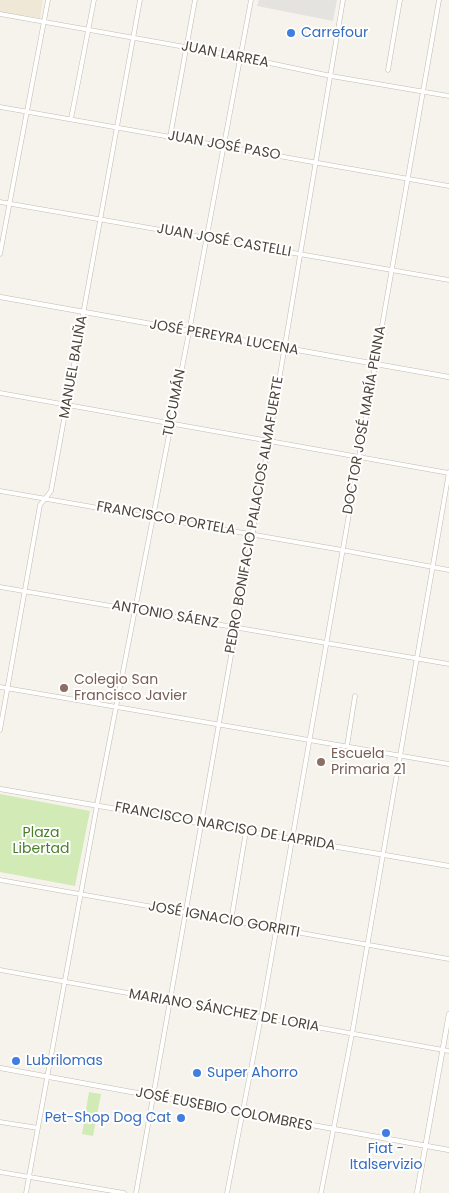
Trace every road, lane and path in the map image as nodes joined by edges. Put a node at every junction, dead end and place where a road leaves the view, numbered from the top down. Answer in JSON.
{"nodes":[{"id":1,"x":48,"y":0,"type":"edge"},
{"id":2,"x":94,"y":0,"type":"edge"},
{"id":3,"x":140,"y":0,"type":"edge"},
{"id":4,"x":195,"y":0,"type":"edge"},
{"id":5,"x":251,"y":0,"type":"edge"},
{"id":6,"x":343,"y":0,"type":"edge"},
{"id":7,"x":400,"y":0,"type":"edge"},
{"id":8,"x":439,"y":0,"type":"edge"},
{"id":9,"x":0,"y":14,"type":"edge"},
{"id":10,"x":44,"y":22,"type":"junction"},
{"id":11,"x":88,"y":30,"type":"junction"},
{"id":12,"x":134,"y":38,"type":"junction"},
{"id":13,"x":186,"y":47,"type":"junction"},
{"id":14,"x":241,"y":57,"type":"junction"},
{"id":15,"x":388,"y":70,"type":"dead end"},
{"id":16,"x":331,"y":76,"type":"junction"},
{"id":17,"x":423,"y":92,"type":"junction"},
{"id":18,"x":449,"y":96,"type":"edge"},
{"id":19,"x":0,"y":107,"type":"edge"},
{"id":20,"x":26,"y":111,"type":"junction"},
{"id":21,"x":72,"y":119,"type":"junction"},
{"id":22,"x":117,"y":127,"type":"junction"},
{"id":23,"x":170,"y":137,"type":"junction"},
{"id":24,"x":224,"y":146,"type":"junction"},
{"id":25,"x":316,"y":162,"type":"junction"},
{"id":26,"x":408,"y":179,"type":"junction"},
{"id":27,"x":449,"y":186,"type":"edge"},
{"id":28,"x":0,"y":202,"type":"edge"},
{"id":29,"x":9,"y":204,"type":"junction"},
{"id":30,"x":100,"y":219,"type":"junction"},
{"id":31,"x":207,"y":238,"type":"junction"},
{"id":32,"x":0,"y":254,"type":"edge"},
{"id":33,"x":300,"y":254,"type":"junction"},
{"id":34,"x":392,"y":270,"type":"junction"},
{"id":35,"x":449,"y":280,"type":"edge"},
{"id":36,"x":0,"y":297,"type":"edge"},
{"id":37,"x":83,"y":312,"type":"junction"},
{"id":38,"x":189,"y":332,"type":"junction"},
{"id":39,"x":285,"y":348,"type":"junction"},
{"id":40,"x":376,"y":364,"type":"junction"},
{"id":41,"x":449,"y":377,"type":"edge"},
{"id":42,"x":0,"y":393,"type":"edge"},
{"id":43,"x":67,"y":405,"type":"junction"},
{"id":44,"x":171,"y":424,"type":"junction"},
{"id":45,"x":268,"y":442,"type":"junction"},
{"id":46,"x":359,"y":456,"type":"junction"},
{"id":47,"x":449,"y":473,"type":"edge"},
{"id":48,"x":0,"y":491,"type":"edge"},
{"id":49,"x":46,"y":499,"type":"junction"},
{"id":50,"x":153,"y":518,"type":"junction"},
{"id":51,"x":252,"y":534,"type":"junction"},
{"id":52,"x":342,"y":550,"type":"junction"},
{"id":53,"x":433,"y":567,"type":"junction"},
{"id":54,"x":449,"y":570,"type":"edge"},
{"id":55,"x":0,"y":587,"type":"edge"},
{"id":56,"x":25,"y":592,"type":"junction"},
{"id":57,"x":136,"y":609,"type":"junction"},
{"id":58,"x":236,"y":627,"type":"junction"},
{"id":59,"x":326,"y":642,"type":"junction"},
{"id":60,"x":417,"y":659,"type":"junction"},
{"id":61,"x":449,"y":664,"type":"edge"},
{"id":62,"x":0,"y":687,"type":"edge"},
{"id":63,"x":8,"y":688,"type":"junction"},
{"id":64,"x":355,"y":696,"type":"dead end"},
{"id":65,"x":117,"y":706,"type":"junction"},
{"id":66,"x":218,"y":724,"type":"junction"},
{"id":67,"x":0,"y":730,"type":"edge"},
{"id":68,"x":309,"y":740,"type":"junction"},
{"id":69,"x":347,"y":746,"type":"junction"},
{"id":70,"x":400,"y":755,"type":"junction"},
{"id":71,"x":449,"y":764,"type":"edge"},
{"id":72,"x":0,"y":789,"type":"edge"},
{"id":73,"x":97,"y":805,"type":"junction"},
{"id":74,"x":201,"y":823,"type":"junction"},
{"id":75,"x":246,"y":831,"type":"junction"},
{"id":76,"x":292,"y":839,"type":"junction"},
{"id":77,"x":382,"y":855,"type":"junction"},
{"id":78,"x":449,"y":866,"type":"edge"},
{"id":79,"x":0,"y":880,"type":"edge"},
{"id":80,"x":81,"y":894,"type":"junction"},
{"id":81,"x":185,"y":913,"type":"junction"},
{"id":82,"x":231,"y":921,"type":"junction"},
{"id":83,"x":276,"y":929,"type":"junction"},
{"id":84,"x":367,"y":944,"type":"junction"},
{"id":85,"x":449,"y":959,"type":"edge"},
{"id":86,"x":0,"y":970,"type":"edge"},
{"id":87,"x":65,"y":982,"type":"junction"},
{"id":88,"x":169,"y":1000,"type":"junction"},
{"id":89,"x":449,"y":1014,"type":"edge"},
{"id":90,"x":261,"y":1017,"type":"junction"},
{"id":91,"x":352,"y":1034,"type":"junction"},
{"id":92,"x":443,"y":1050,"type":"junction"},
{"id":93,"x":449,"y":1051,"type":"edge"},
{"id":94,"x":0,"y":1068,"type":"edge"},
{"id":95,"x":48,"y":1077,"type":"junction"},
{"id":96,"x":152,"y":1096,"type":"junction"},
{"id":97,"x":242,"y":1112,"type":"junction"},
{"id":98,"x":0,"y":1122,"type":"edge"},
{"id":99,"x":38,"y":1128,"type":"junction"},
{"id":100,"x":334,"y":1130,"type":"junction"},
{"id":101,"x":426,"y":1146,"type":"junction"},
{"id":102,"x":449,"y":1150,"type":"edge"},
{"id":103,"x":0,"y":1172,"type":"edge"},
{"id":104,"x":29,"y":1177,"type":"junction"},
{"id":105,"x":26,"y":1193,"type":"edge"},
{"id":106,"x":124,"y":1193,"type":"edge"},
{"id":107,"x":136,"y":1193,"type":"edge"},
{"id":108,"x":227,"y":1193,"type":"edge"},
{"id":109,"x":321,"y":1193,"type":"edge"},
{"id":110,"x":417,"y":1193,"type":"edge"}],
"edges":[{"from":1,"to":10,"type":"street"},
{"from":2,"to":11,"type":"street"},
{"from":3,"to":12,"type":"street","name":"MANUEL BALIÑA"},
{"from":4,"to":13,"type":"street"},
{"from":5,"to":14,"type":"street","name":"TUCUMÁN"},
{"from":6,"to":16,"type":"street","name":"PEDRO BONIFACIO PALACIOS ALMAFUERTE"},
{"from":7,"to":15,"type":"street"},
{"from":8,"to":17,"type":"street","name":"DOCTOR JOSÉ MARÍA PENNA"},
{"from":9,"to":10,"type":"street","name":"JUAN LARREA"},
{"from":10,"to":11,"type":"street","name":"JUAN LARREA"},
{"from":10,"to":20,"type":"street"},
{"from":11,"to":12,"type":"street","name":"JUAN LARREA"},
{"from":11,"to":21,"type":"street"},
{"from":12,"to":13,"type":"street","name":"JUAN LARREA"},
{"from":12,"to":22,"type":"street","name":"MANUEL BALIÑA"},
{"from":13,"to":14,"type":"street","name":"JUAN LARREA"},
{"from":13,"to":23,"type":"street"},
{"from":14,"to":16,"type":"street","name":"JUAN LARREA"},
{"from":14,"to":24,"type":"street","name":"TUCUMÁN"},
{"from":16,"to":17,"type":"street","name":"JUAN LARREA"},
{"from":16,"to":25,"type":"street","name":"PEDRO BONIFACIO PALACIOS ALMAFUERTE"},
{"from":17,"to":18,"type":"street","name":"JUAN LARREA"},
{"from":17,"to":26,"type":"street","name":"DOCTOR JOSÉ MARÍA PENNA"},
{"from":19,"to":20,"type":"street","name":"JUAN JOSÉ PASO"},
{"from":20,"to":21,"type":"street","name":"JUAN JOSÉ PASO"},
{"from":20,"to":29,"type":"street"},
{"from":21,"to":22,"type":"street","name":"JUAN JOSÉ PASO"},
{"from":22,"to":23,"type":"street","name":"JUAN JOSÉ PASO"},
{"from":22,"to":30,"type":"street","name":"MANUEL BALIÑA"},
{"from":23,"to":24,"type":"street","name":"JUAN JOSÉ PASO"},
{"from":24,"to":25,"type":"street","name":"JUAN JOSÉ PASO"},
{"from":24,"to":31,"type":"street","name":"TUCUMÁN"},
{"from":25,"to":26,"type":"street","name":"JUAN JOSÉ PASO"},
{"from":25,"to":33,"type":"street","name":"PEDRO BONIFACIO PALACIOS ALMAFUERTE"},
{"from":26,"to":27,"type":"street","name":"JUAN JOSÉ PASO"},
{"from":26,"to":34,"type":"street","name":"DOCTOR JOSÉ MARÍA PENNA"},
{"from":28,"to":29,"type":"street","name":"JUAN JOSÉ CASTELLI"},
{"from":29,"to":30,"type":"street","name":"JUAN JOSÉ CASTELLI"},
{"from":29,"to":32,"type":"street"},
{"from":30,"to":31,"type":"street","name":"JUAN JOSÉ CASTELLI"},
{"from":30,"to":37,"type":"street","name":"MANUEL BALIÑA"},
{"from":31,"to":33,"type":"street","name":"JUAN JOSÉ CASTELLI"},
{"from":31,"to":38,"type":"street","name":"TUCUMÁN"},
{"from":33,"to":34,"type":"street","name":"JUAN JOSÉ CASTELLI"},
{"from":33,"to":39,"type":"street","name":"PEDRO BONIFACIO PALACIOS ALMAFUERTE"},
{"from":34,"to":35,"type":"street","name":"JUAN JOSÉ CASTELLI"},
{"from":34,"to":40,"type":"street","name":"DOCTOR JOSÉ MARÍA PENNA"},
{"from":36,"to":37,"type":"street","name":"JOSÉ PEREYRA LUCENA"},
{"from":37,"to":38,"type":"street","name":"JOSÉ PEREYRA LUCENA"},
{"from":37,"to":43,"type":"street","name":"MANUEL BALIÑA"},
{"from":38,"to":39,"type":"street","name":"JOSÉ PEREYRA LUCENA"},
{"from":38,"to":44,"type":"street","name":"TUCUMÁN"},
{"from":39,"to":40,"type":"street","name":"JOSÉ PEREYRA LUCENA"},
{"from":39,"to":45,"type":"street","name":"PEDRO BONIFACIO PALACIOS ALMAFUERTE"},
{"from":40,"to":41,"type":"street","name":"JOSÉ PEREYRA LUCENA"},
{"from":40,"to":46,"type":"street","name":"DOCTOR JOSÉ MARÍA PENNA"},
{"from":42,"to":43,"type":"street"},
{"from":43,"to":44,"type":"street"},
{"from":43,"to":49,"type":"street","name":"MANUEL BALIÑA"},
{"from":44,"to":45,"type":"street"},
{"from":44,"to":50,"type":"street","name":"TUCUMÁN"},
{"from":45,"to":46,"type":"street"},
{"from":45,"to":51,"type":"street","name":"PEDRO BONIFACIO PALACIOS ALMAFUERTE"},
{"from":46,"to":47,"type":"street"},
{"from":46,"to":52,"type":"street","name":"DOCTOR JOSÉ MARÍA PENNA"},
{"from":47,"to":53,"type":"street"},
{"from":48,"to":49,"type":"street","name":"FRANCISCO PORTELA"},
{"from":49,"to":50,"type":"street","name":"FRANCISCO PORTELA"},
{"from":49,"to":56,"type":"street","name":"MANUEL BALIÑA"},
{"from":50,"to":51,"type":"street","name":"FRANCISCO PORTELA"},
{"from":50,"to":57,"type":"street","name":"TUCUMÁN"},
{"from":51,"to":52,"type":"street","name":"FRANCISCO PORTELA"},
{"from":51,"to":58,"type":"street","name":"PEDRO BONIFACIO PALACIOS ALMAFUERTE"},
{"from":52,"to":53,"type":"street","name":"FRANCISCO PORTELA"},
{"from":52,"to":59,"type":"street","name":"DOCTOR JOSÉ MARÍA PENNA"},
{"from":53,"to":54,"type":"street","name":"FRANCISCO PORTELA"},
{"from":53,"to":60,"type":"street"},
{"from":55,"to":56,"type":"street","name":"ANTONIO SÁENZ"},
{"from":56,"to":57,"type":"street","name":"ANTONIO SÁENZ"},
{"from":56,"to":63,"type":"street","name":"MANUEL BALIÑA"},
{"from":57,"to":58,"type":"street","name":"ANTONIO SÁENZ"},
{"from":57,"to":65,"type":"street","name":"TUCUMÁN"},
{"from":58,"to":59,"type":"street","name":"ANTONIO SÁENZ"},
{"from":58,"to":66,"type":"street","name":"PEDRO BONIFACIO PALACIOS ALMAFUERTE"},
{"from":59,"to":60,"type":"street","name":"ANTONIO SÁENZ"},
{"from":59,"to":68,"type":"street","name":"DOCTOR JOSÉ MARÍA PENNA"},
{"from":60,"to":61,"type":"street","name":"ANTONIO SÁENZ"},
{"from":60,"to":70,"type":"street"},
{"from":62,"to":63,"type":"street"},
{"from":63,"to":65,"type":"street"},
{"from":63,"to":67,"type":"street","name":"MANUEL BALIÑA"},
{"from":64,"to":69,"type":"street"},
{"from":65,"to":66,"type":"street"},
{"from":65,"to":73,"type":"street","name":"TUCUMÁN"},
{"from":66,"to":68,"type":"street"},
{"from":66,"to":74,"type":"street","name":"PEDRO BONIFACIO PALACIOS ALMAFUERTE"},
{"from":68,"to":69,"type":"street"},
{"from":68,"to":76,"type":"street","name":"DOCTOR JOSÉ MARÍA PENNA"},
{"from":69,"to":70,"type":"street"},
{"from":70,"to":71,"type":"street"},
{"from":70,"to":77,"type":"street"},
{"from":72,"to":73,"type":"street","name":"FRANCISCO NARCISO DE LAPRIDA"},
{"from":73,"to":74,"type":"street","name":"FRANCISCO NARCISO DE LAPRIDA"},
{"from":73,"to":80,"type":"street","name":"TUCUMÁN"},
{"from":74,"to":75,"type":"street","name":"FRANCISCO NARCISO DE LAPRIDA"},
{"from":74,"to":81,"type":"street","name":"PEDRO BONIFACIO PALACIOS ALMAFUERTE"},
{"from":75,"to":76,"type":"street","name":"FRANCISCO NARCISO DE LAPRIDA"},
{"from":75,"to":82,"type":"street"},
{"from":76,"to":77,"type":"street","name":"FRANCISCO NARCISO DE LAPRIDA"},
{"from":76,"to":83,"type":"street","name":"DOCTOR JOSÉ MARÍA PENNA"},
{"from":77,"to":78,"type":"street","name":"FRANCISCO NARCISO DE LAPRIDA"},
{"from":77,"to":84,"type":"street"},
{"from":79,"to":80,"type":"street","name":"JOSÉ IGNACIO GORRITI"},
{"from":80,"to":81,"type":"street","name":"JOSÉ IGNACIO GORRITI"},
{"from":80,"to":87,"type":"street","name":"TUCUMÁN"},
{"from":81,"to":82,"type":"street","name":"JOSÉ IGNACIO GORRITI"},
{"from":81,"to":88,"type":"street","name":"PEDRO BONIFACIO PALACIOS ALMAFUERTE"},
{"from":82,"to":83,"type":"street","name":"JOSÉ IGNACIO GORRITI"},
{"from":83,"to":84,"type":"street","name":"JOSÉ IGNACIO GORRITI"},
{"from":83,"to":90,"type":"street","name":"DOCTOR JOSÉ MARÍA PENNA"},
{"from":84,"to":85,"type":"street","name":"JOSÉ IGNACIO GORRITI"},
{"from":84,"to":91,"type":"street"},
{"from":86,"to":87,"type":"street","name":"MARIANO SÁNCHEZ DE LORIA"},
{"from":87,"to":88,"type":"street","name":"MARIANO SÁNCHEZ DE LORIA"},
{"from":87,"to":95,"type":"street","name":"TUCUMÁN"},
{"from":88,"to":90,"type":"street","name":"MARIANO SÁNCHEZ DE LORIA"},
{"from":88,"to":96,"type":"street","name":"PEDRO BONIFACIO PALACIOS ALMAFUERTE"},
{"from":89,"to":92,"type":"street"},
{"from":90,"to":91,"type":"street","name":"MARIANO SÁNCHEZ DE LORIA"},
{"from":90,"to":97,"type":"street","name":"DOCTOR JOSÉ MARÍA PENNA"},
{"from":91,"to":92,"type":"street","name":"MARIANO SÁNCHEZ DE LORIA"},
{"from":91,"to":100,"type":"street"},
{"from":92,"to":93,"type":"street","name":"MARIANO SÁNCHEZ DE LORIA"},
{"from":92,"to":101,"type":"street"},
{"from":94,"to":95,"type":"street","name":"JOSÉ EUSEBIO COLOMBRES"},
{"from":95,"to":96,"type":"street","name":"JOSÉ EUSEBIO COLOMBRES"},
{"from":95,"to":99,"type":"street","name":"TUCUMÁN"},
{"from":96,"to":97,"type":"street","name":"JOSÉ EUSEBIO COLOMBRES"},
{"from":96,"to":107,"type":"street","name":"PEDRO BONIFACIO PALACIOS ALMAFUERTE"},
{"from":97,"to":100,"type":"street","name":"JOSÉ EUSEBIO COLOMBRES"},
{"from":97,"to":108,"type":"street","name":"DOCTOR JOSÉ MARÍA PENNA"},
{"from":98,"to":99,"type":"street"},
{"from":99,"to":104,"type":"street","name":"TUCUMÁN"},
{"from":100,"to":101,"type":"street","name":"JOSÉ EUSEBIO COLOMBRES"},
{"from":100,"to":109,"type":"street"},
{"from":101,"to":102,"type":"street","name":"JOSÉ EUSEBIO COLOMBRES"},
{"from":101,"to":110,"type":"street"},
{"from":103,"to":104,"type":"street"},
{"from":104,"to":105,"type":"street","name":"TUCUMÁN"},
{"from":104,"to":106,"type":"street"}]}
